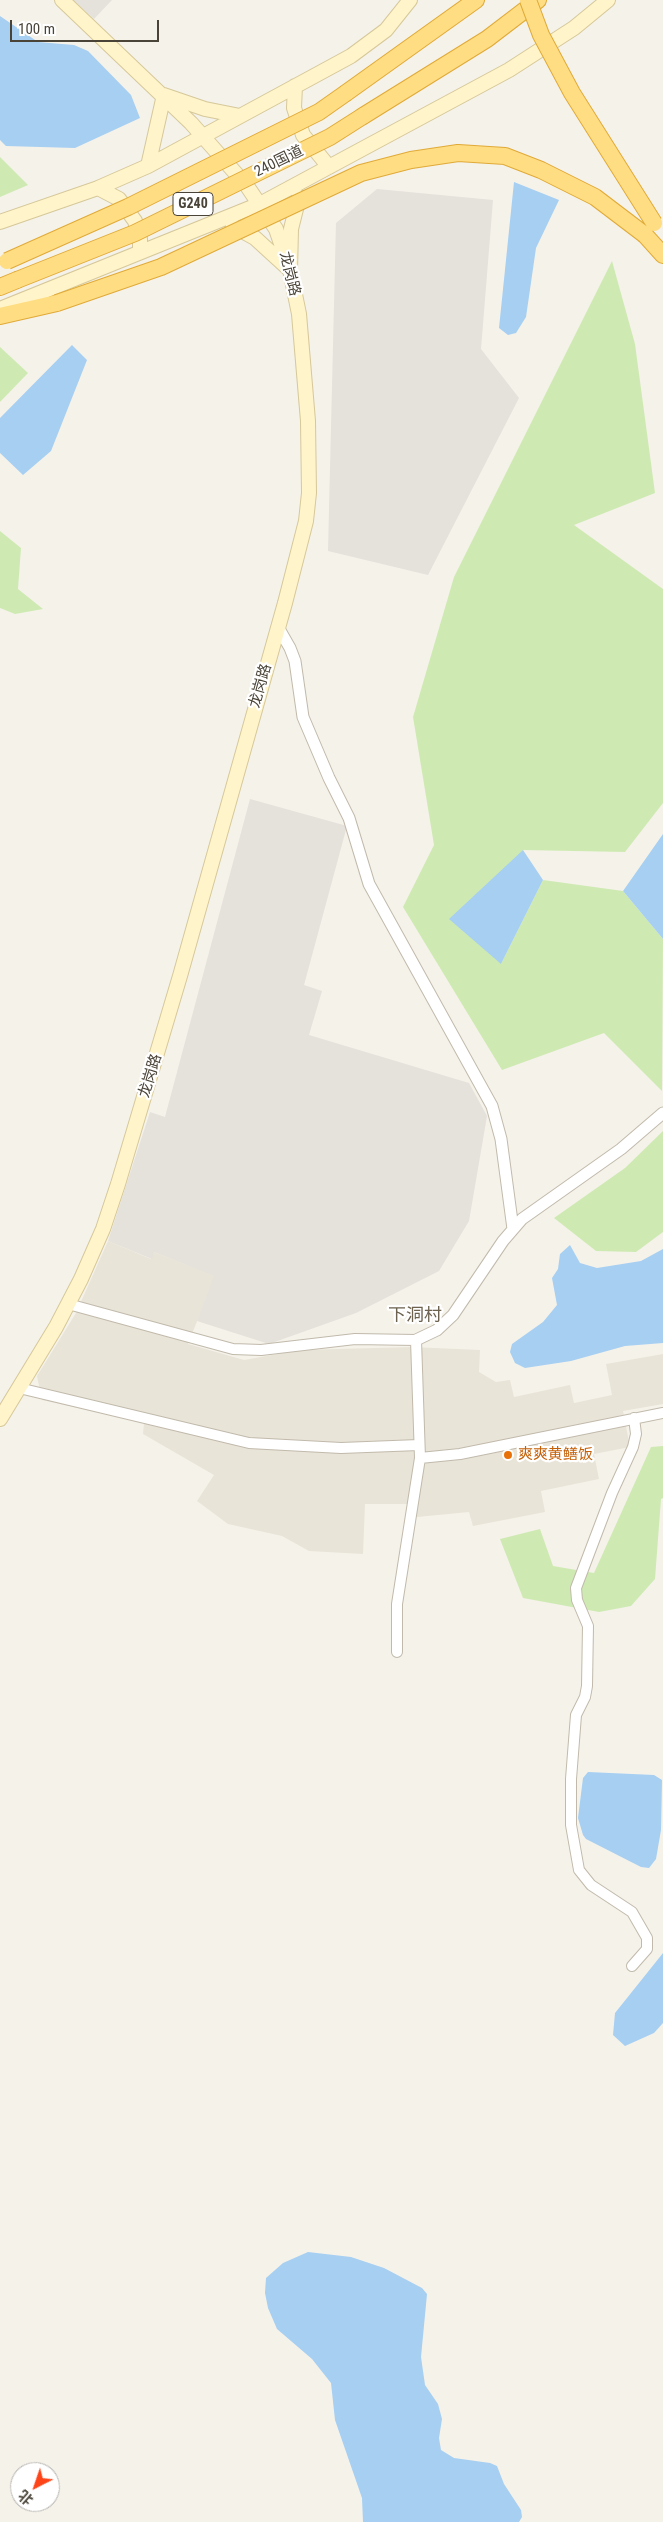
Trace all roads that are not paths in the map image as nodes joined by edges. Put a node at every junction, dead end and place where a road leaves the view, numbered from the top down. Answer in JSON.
{"nodes":[{"id":1,"x":62,"y":0,"type":"edge"},
{"id":2,"x":410,"y":0,"type":"edge"},
{"id":3,"x":467,"y":0,"type":"edge"},
{"id":4,"x":476,"y":0,"type":"edge"},
{"id":5,"x":528,"y":0,"type":"edge"},
{"id":6,"x":538,"y":0,"type":"edge"},
{"id":7,"x":608,"y":0,"type":"edge"},
{"id":8,"x":453,"y":17,"type":"junction"},
{"id":9,"x":295,"y":86,"type":"junction"},
{"id":10,"x":164,"y":95,"type":"junction"},
{"id":11,"x":240,"y":116,"type":"junction"},
{"id":12,"x":203,"y":136,"type":"junction"},
{"id":13,"x":148,"y":166,"type":"junction"},
{"id":14,"x":329,"y":167,"type":"junction"},
{"id":15,"x":305,"y":180,"type":"junction"},
{"id":16,"x":98,"y":188,"type":"junction"},
{"id":17,"x":260,"y":204,"type":"junction"},
{"id":18,"x":0,"y":222,"type":"edge"},
{"id":19,"x":215,"y":222,"type":"junction"},
{"id":20,"x":650,"y":229,"type":"junction"},
{"id":21,"x":663,"y":239,"type":"edge"},
{"id":22,"x":140,"y":252,"type":"junction"},
{"id":23,"x":663,"y":256,"type":"edge"},
{"id":24,"x":4,"y":262,"type":"edge"},
{"id":25,"x":290,"y":270,"type":"junction"},
{"id":26,"x":0,"y":287,"type":"edge"},
{"id":27,"x":0,"y":309,"type":"edge"},
{"id":28,"x":0,"y":316,"type":"edge"},
{"id":29,"x":278,"y":627,"type":"junction"},
{"id":30,"x":663,"y":1113,"type":"edge"},
{"id":31,"x":513,"y":1229,"type":"junction"},
{"id":32,"x":68,"y":1304,"type":"junction"},
{"id":33,"x":416,"y":1340,"type":"junction"},
{"id":34,"x":19,"y":1388,"type":"junction"},
{"id":35,"x":663,"y":1413,"type":"edge"},
{"id":36,"x":634,"y":1418,"type":"junction"},
{"id":37,"x":0,"y":1419,"type":"edge"},
{"id":38,"x":419,"y":1445,"type":"junction"},
{"id":39,"x":420,"y":1458,"type":"junction"},
{"id":40,"x":397,"y":1652,"type":"dead end"},
{"id":41,"x":632,"y":1966,"type":"dead end"}],
"edges":[{"from":1,"to":10,"type":"main road","name":"龙岗路"},
{"from":2,"to":9,"type":"main road"},
{"from":3,"to":8,"type":"highway"},
{"from":4,"to":8,"type":"highway","name":"240国道","number":"G240"},
{"from":5,"to":20,"type":"highway","bridge":true},
{"from":6,"to":26,"type":"highway","name":"240国道","number":"G240","bridge":true},
{"from":7,"to":14,"type":"main road"},
{"from":8,"to":24,"type":"highway","name":"240国道","number":"G240","bridge":true},
{"from":9,"to":11,"type":"main road"},
{"from":9,"to":14,"type":"main road"},
{"from":10,"to":11,"type":"main road"},
{"from":10,"to":12,"type":"main road","name":"龙岗路"},
{"from":10,"to":13,"type":"main road"},
{"from":11,"to":12,"type":"main road"},
{"from":12,"to":13,"type":"main road"},
{"from":12,"to":17,"type":"main road","name":"龙岗路"},
{"from":13,"to":16,"type":"main road"},
{"from":14,"to":15,"type":"main road"},
{"from":15,"to":17,"type":"main road"},
{"from":15,"to":25,"type":"main road"},
{"from":16,"to":18,"type":"main road"},
{"from":16,"to":22,"type":"main road"},
{"from":17,"to":19,"type":"main road"},
{"from":17,"to":25,"type":"main road","name":"龙岗路"},
{"from":19,"to":22,"type":"main road"},
{"from":19,"to":25,"type":"main road"},
{"from":20,"to":21,"type":"highway"},
{"from":20,"to":23,"type":"highway"},
{"from":20,"to":28,"type":"highway","bridge":true},
{"from":22,"to":27,"type":"main road"},
{"from":25,"to":29,"type":"main road","name":"龙岗路"},
{"from":29,"to":31,"type":"street"},
{"from":29,"to":32,"type":"main road","name":"龙岗路"},
{"from":30,"to":31,"type":"street"},
{"from":31,"to":33,"type":"street"},
{"from":32,"to":33,"type":"street"},
{"from":32,"to":34,"type":"main road","name":"龙岗路"},
{"from":33,"to":38,"type":"street"},
{"from":34,"to":37,"type":"main road","name":"龙岗路"},
{"from":34,"to":38,"type":"street"},
{"from":35,"to":36,"type":"street"},
{"from":36,"to":39,"type":"street"},
{"from":36,"to":41,"type":"street"},
{"from":38,"to":39,"type":"street"},
{"from":39,"to":40,"type":"street"}]}
